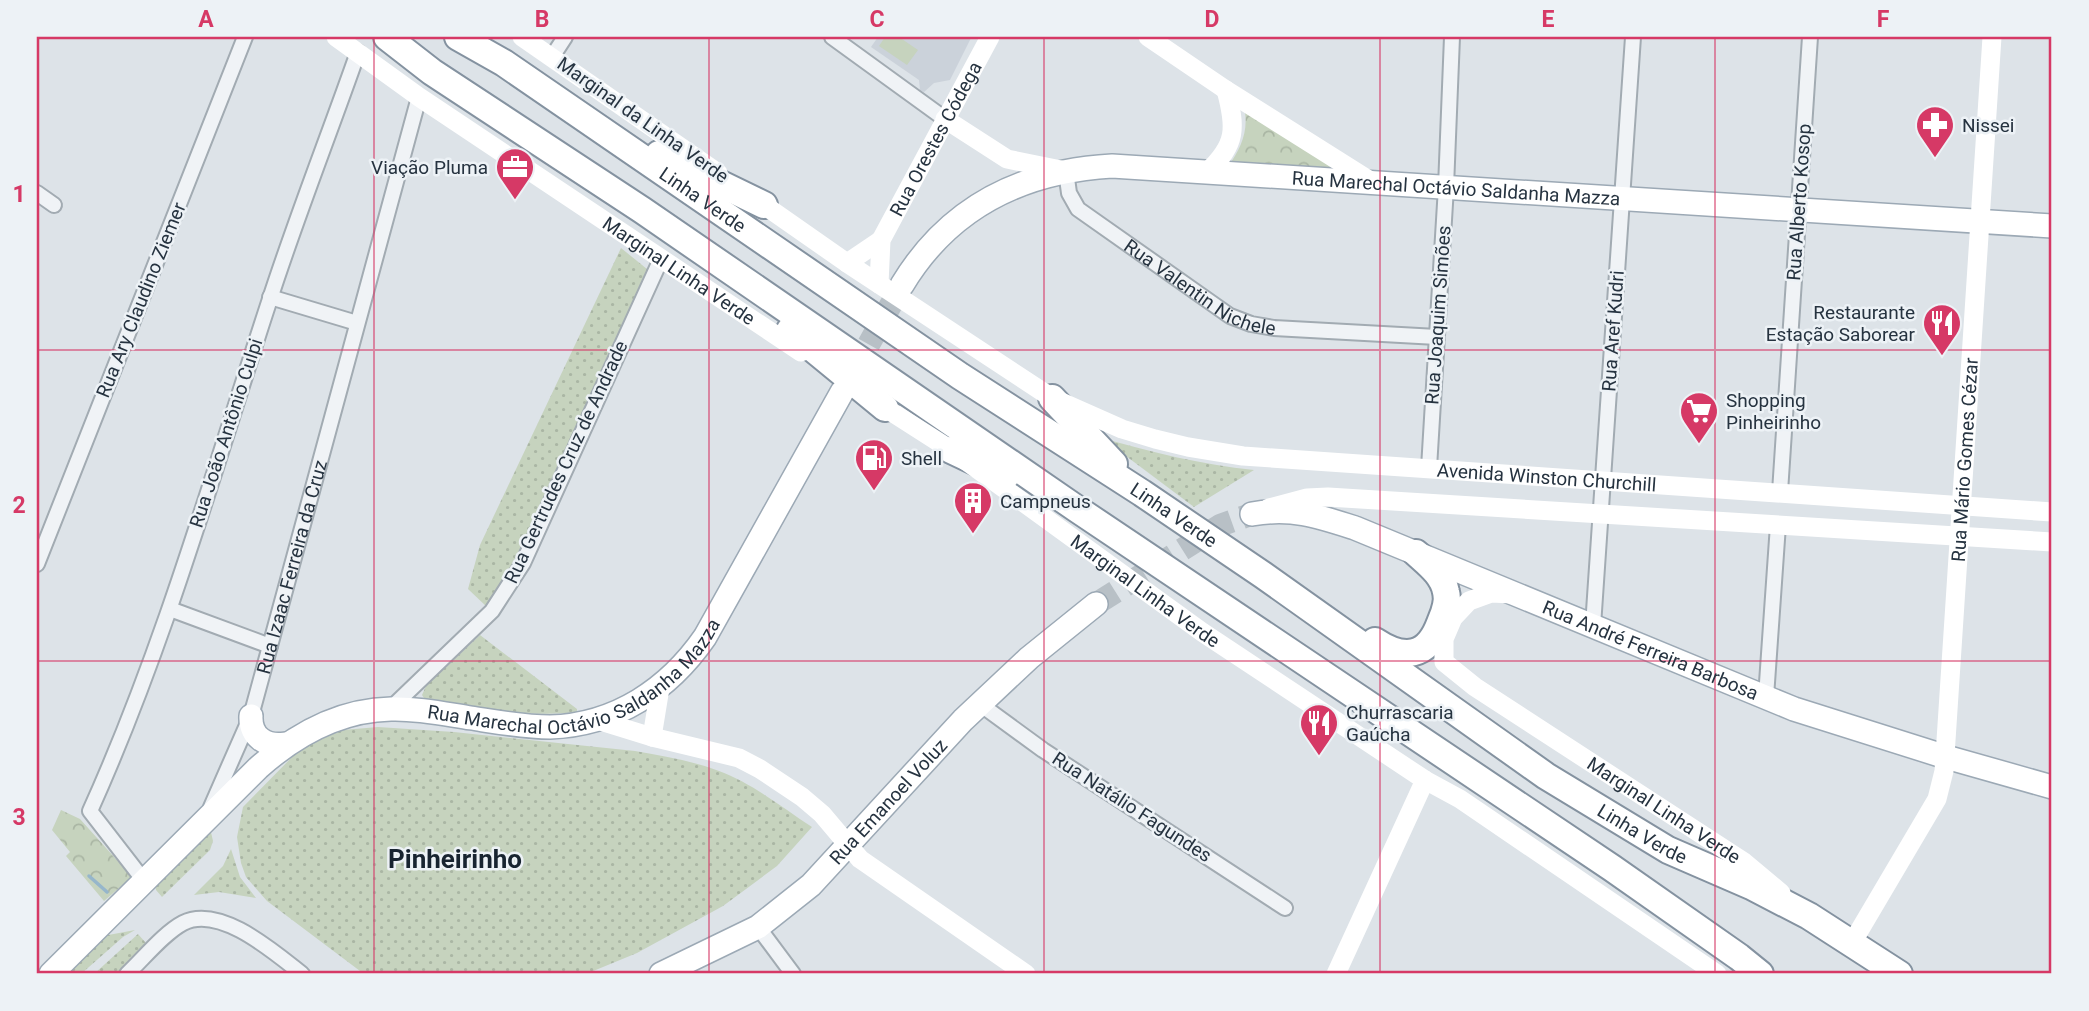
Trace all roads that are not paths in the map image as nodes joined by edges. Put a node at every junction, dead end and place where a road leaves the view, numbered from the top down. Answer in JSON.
{"nodes":[{"id":1,"x":245,"y":37,"type":"edge"},
{"id":2,"x":335,"y":37,"type":"edge"},
{"id":3,"x":387,"y":37,"type":"edge"},
{"id":4,"x":458,"y":37,"type":"edge"},
{"id":5,"x":522,"y":37,"type":"edge"},
{"id":6,"x":565,"y":37,"type":"edge"},
{"id":7,"x":832,"y":37,"type":"edge"},
{"id":8,"x":990,"y":37,"type":"edge"},
{"id":9,"x":1148,"y":37,"type":"edge"},
{"id":10,"x":1452,"y":37,"type":"edge"},
{"id":11,"x":1633,"y":37,"type":"edge"},
{"id":12,"x":1810,"y":37,"type":"edge"},
{"id":13,"x":1992,"y":37,"type":"edge"},
{"id":14,"x":358,"y":52,"type":"junction"},
{"id":15,"x":552,"y":57,"type":"junction"},
{"id":16,"x":1226,"y":90,"type":"junction"},
{"id":17,"x":419,"y":97,"type":"junction"},
{"id":18,"x":553,"y":97,"type":"junction"},
{"id":19,"x":945,"y":119,"type":"junction"},
{"id":20,"x":1007,"y":159,"type":"junction"},
{"id":21,"x":1066,"y":171,"type":"junction"},
{"id":22,"x":1207,"y":172,"type":"junction"},
{"id":23,"x":1372,"y":182,"type":"junction"},
{"id":24,"x":1446,"y":187,"type":"junction"},
{"id":25,"x":1007,"y":189,"type":"junction"},
{"id":26,"x":37,"y":193,"type":"edge"},
{"id":27,"x":1622,"y":198,"type":"junction"},
{"id":28,"x":54,"y":205,"type":"dead end"},
{"id":29,"x":764,"y":205,"type":"junction"},
{"id":30,"x":642,"y":210,"type":"junction"},
{"id":31,"x":1799,"y":210,"type":"junction"},
{"id":32,"x":1980,"y":221,"type":"junction"},
{"id":33,"x":2052,"y":226,"type":"edge"},
{"id":34,"x":881,"y":240,"type":"junction"},
{"id":35,"x":661,"y":259,"type":"junction"},
{"id":36,"x":847,"y":263,"type":"junction"},
{"id":37,"x":879,"y":284,"type":"junction"},
{"id":38,"x":902,"y":285,"type":"tunnel mouth"},
{"id":39,"x":270,"y":297,"type":"junction"},
{"id":40,"x":357,"y":323,"type":"junction"},
{"id":41,"x":1437,"y":337,"type":"junction"},
{"id":42,"x":842,"y":392,"type":"tunnel mouth"},
{"id":43,"x":1052,"y":398,"type":"junction"},
{"id":44,"x":885,"y":408,"type":"junction"},
{"id":45,"x":951,"y":450,"type":"junction"},
{"id":46,"x":1429,"y":468,"type":"junction"},
{"id":47,"x":1603,"y":481,"type":"junction"},
{"id":48,"x":1780,"y":492,"type":"junction"},
{"id":49,"x":1142,"y":493,"type":"junction"},
{"id":50,"x":1961,"y":506,"type":"junction"},
{"id":51,"x":1077,"y":509,"type":"junction"},
{"id":52,"x":2052,"y":512,"type":"edge"},
{"id":53,"x":1252,"y":514,"type":"joint"},
{"id":54,"x":1601,"y":514,"type":"junction"},
{"id":55,"x":1778,"y":525,"type":"junction"},
{"id":56,"x":1959,"y":536,"type":"junction"},
{"id":57,"x":2052,"y":542,"type":"edge"},
{"id":58,"x":1416,"y":553,"type":"junction"},
{"id":59,"x":37,"y":564,"type":"edge"},
{"id":60,"x":1263,"y":575,"type":"junction"},
{"id":61,"x":1514,"y":594,"type":"junction"},
{"id":62,"x":1096,"y":604,"type":"tunnel mouth"},
{"id":63,"x":170,"y":609,"type":"junction"},
{"id":64,"x":1593,"y":626,"type":"junction"},
{"id":65,"x":270,"y":646,"type":"junction"},
{"id":66,"x":660,"y":688,"type":"junction"},
{"id":67,"x":1766,"y":697,"type":"junction"},
{"id":68,"x":980,"y":705,"type":"junction"},
{"id":69,"x":390,"y":709,"type":"junction"},
{"id":70,"x":251,"y":716,"type":"junction"},
{"id":71,"x":597,"y":720,"type":"junction"},
{"id":72,"x":652,"y":737,"type":"junction"},
{"id":73,"x":285,"y":744,"type":"junction"},
{"id":74,"x":1946,"y":757,"type":"junction"},
{"id":75,"x":1425,"y":780,"type":"junction"},
{"id":76,"x":2052,"y":787,"type":"edge"},
{"id":77,"x":205,"y":820,"type":"junction"},
{"id":78,"x":848,"y":846,"type":"junction"},
{"id":79,"x":145,"y":882,"type":"junction"},
{"id":80,"x":1285,"y":908,"type":"dead end"},
{"id":81,"x":1809,"y":916,"type":"junction"},
{"id":82,"x":758,"y":927,"type":"junction"},
{"id":83,"x":1852,"y":943,"type":"junction"},
{"id":84,"x":51,"y":974,"type":"edge"},
{"id":85,"x":127,"y":974,"type":"edge"},
{"id":86,"x":302,"y":974,"type":"edge"},
{"id":87,"x":661,"y":974,"type":"edge"},
{"id":88,"x":793,"y":974,"type":"edge"},
{"id":89,"x":1026,"y":974,"type":"edge"},
{"id":90,"x":1336,"y":974,"type":"edge"},
{"id":91,"x":1717,"y":974,"type":"edge"},
{"id":92,"x":1760,"y":974,"type":"edge"},
{"id":93,"x":1899,"y":974,"type":"edge"}],
"edges":[{"from":1,"to":59,"type":"street","name":"Rua Ary Claudino Ziemer"},
{"from":2,"to":14,"type":"main road","name":"Marginal Linha Verde"},
{"from":3,"to":30,"type":"highway"},
{"from":4,"to":18,"type":"highway","name":"Linha Verde"},
{"from":5,"to":15,"type":"main road","name":"Marginal da Linha Verde"},
{"from":6,"to":15,"type":"street"},
{"from":7,"to":19,"type":"street"},
{"from":8,"to":19,"type":"main road","name":"Rua Orestes Códega"},
{"from":9,"to":16,"type":"main road"},
{"from":10,"to":24,"type":"street","name":"Rua Joaquim Simões"},
{"from":11,"to":27,"type":"street","name":"Rua Aref Kudri"},
{"from":12,"to":31,"type":"street","name":"Rua Alberto Kosop"},
{"from":13,"to":32,"type":"main road","name":"Rua Mário Gomes Cézar"},
{"from":14,"to":17,"type":"main road","name":"Marginal Linha Verde"},
{"from":14,"to":39,"type":"street","name":"Rua João Antônio Culpi"},
{"from":15,"to":29,"type":"main road","name":"Marginal da Linha Verde"},
{"from":16,"to":22,"type":"main road"},
{"from":16,"to":23,"type":"main road"},
{"from":17,"to":35,"type":"main road","name":"Marginal Linha Verde"},
{"from":17,"to":40,"type":"street","name":"Rua Izaac Ferreira da Cruz"},
{"from":18,"to":29,"type":"highway"},
{"from":18,"to":49,"type":"highway","name":"Linha Verde"},
{"from":19,"to":20,"type":"main road"},
{"from":19,"to":34,"type":"main road","name":"Rua Orestes Códega"},
{"from":20,"to":21,"type":"main road"},
{"from":20,"to":25,"type":"main road"},
{"from":21,"to":22,"type":"main road","name":"Rua Marechal Octávio Saldanha Mazza"},
{"from":21,"to":25,"type":"main road","name":"Rua Marechal Octávio Saldanha Mazza"},
{"from":21,"to":41,"type":"street","name":"Rua Valentin Nichele"},
{"from":22,"to":23,"type":"main road","name":"Rua Marechal Octávio Saldanha Mazza"},
{"from":23,"to":24,"type":"main road","name":"Rua Marechal Octávio Saldanha Mazza"},
{"from":24,"to":27,"type":"main road","name":"Rua Marechal Octávio Saldanha Mazza"},
{"from":24,"to":41,"type":"street","name":"Rua Joaquim Simões"},
{"from":25,"to":38,"type":"main road","name":"Rua Marechal Octávio Saldanha Mazza"},
{"from":26,"to":28,"type":"street"},
{"from":27,"to":31,"type":"main road","name":"Rua Marechal Octávio Saldanha Mazza"},
{"from":27,"to":47,"type":"street","name":"Rua Aref Kudri"},
{"from":29,"to":36,"type":"main road"},
{"from":30,"to":44,"type":"highway"},
{"from":30,"to":51,"type":"highway"},
{"from":31,"to":32,"type":"main road","name":"Rua Marechal Octávio Saldanha Mazza"},
{"from":31,"to":48,"type":"street","name":"Rua Alberto Kosop"},
{"from":32,"to":33,"type":"main road","name":"Rua Marechal Octávio Saldanha Mazza"},
{"from":32,"to":50,"type":"main road","name":"Rua Mário Gomes Cézar"},
{"from":34,"to":36,"type":"main road","name":"Rua Orestes Códega"},
{"from":34,"to":37,"type":"main road","name":"Rua Orestes Códega"},
{"from":35,"to":44,"type":"main road","name":"Marginal Linha Verde"},
{"from":35,"to":69,"type":"street","name":"Rua Gertrudes Cruz de Andrade"},
{"from":36,"to":37,"type":"main road"},
{"from":37,"to":43,"type":"main road"},
{"from":39,"to":40,"type":"street"},
{"from":39,"to":63,"type":"street","name":"Rua João Antônio Culpi"},
{"from":40,"to":65,"type":"street","name":"Rua Izaac Ferreira da Cruz"},
{"from":41,"to":46,"type":"street","name":"Rua Joaquim Simões"},
{"from":42,"to":66,"type":"main road","name":"Rua Marechal Octávio Saldanha Mazza"},
{"from":43,"to":46,"type":"main road","name":"Avenida Winston Churchill"},
{"from":43,"to":49,"type":"highway"},
{"from":44,"to":45,"type":"main road","name":"Marginal Linha Verde"},
{"from":45,"to":51,"type":"highway"},
{"from":45,"to":75,"type":"main road","name":"Marginal Linha Verde"},
{"from":46,"to":47,"type":"main road","name":"Avenida Winston Churchill"},
{"from":47,"to":48,"type":"main road","name":"Avenida Winston Churchill"},
{"from":47,"to":54,"type":"street","name":"Rua Aref Kudri"},
{"from":48,"to":50,"type":"main road","name":"Avenida Winston Churchill"},
{"from":49,"to":60,"type":"highway","name":"Linha Verde"},
{"from":50,"to":52,"type":"main road","name":"Avenida Winston Churchill"},
{"from":50,"to":56,"type":"main road","name":"Rua Mário Gomes Cézar"},
{"from":51,"to":92,"type":"highway"},
{"from":53,"to":54,"type":"main road","name":"Avenida Winston Churchill"},
{"from":53,"to":58,"type":"main road","name":"Rua André Ferreira Barbosa"},
{"from":54,"to":55,"type":"main road","name":"Avenida Winston Churchill"},
{"from":54,"to":64,"type":"street","name":"Rua Aref Kudri"},
{"from":55,"to":56,"type":"main road","name":"Avenida Winston Churchill"},
{"from":55,"to":67,"type":"street"},
{"from":56,"to":57,"type":"main road","name":"Avenida Winston Churchill"},
{"from":56,"to":74,"type":"main road","name":"Rua Mário Gomes Cézar"},
{"from":58,"to":60,"type":"highway"},
{"from":58,"to":61,"type":"main road","name":"Rua André Ferreira Barbosa"},
{"from":60,"to":81,"type":"highway","name":"Linha Verde"},
{"from":61,"to":64,"type":"main road","name":"Rua André Ferreira Barbosa"},
{"from":61,"to":81,"type":"main road","name":"Marginal Linha Verde"},
{"from":62,"to":68,"type":"main road","name":"Rua Emanoel Voluz"},
{"from":63,"to":65,"type":"street"},
{"from":63,"to":79,"type":"street","name":"Rua João Antônio Culpi"},
{"from":64,"to":67,"type":"main road","name":"Rua André Ferreira Barbosa"},
{"from":65,"to":70,"type":"street","name":"Rua Izaac Ferreira da Cruz"},
{"from":66,"to":71,"type":"main road","name":"Rua Marechal Octávio Saldanha Mazza"},
{"from":66,"to":72,"type":"main road"},
{"from":67,"to":74,"type":"main road","name":"Rua André Ferreira Barbosa"},
{"from":68,"to":78,"type":"main road","name":"Rua Emanoel Voluz"},
{"from":68,"to":80,"type":"street","name":"Rua Natálio Fagundes"},
{"from":69,"to":71,"type":"main road","name":"Rua Marechal Octávio Saldanha Mazza"},
{"from":69,"to":73,"type":"main road","name":"Rua Marechal Octávio Saldanha Mazza"},
{"from":70,"to":73,"type":"main road"},
{"from":70,"to":77,"type":"street","name":"Rua Izaac Ferreira da Cruz"},
{"from":71,"to":72,"type":"main road"},
{"from":72,"to":78,"type":"main road"},
{"from":73,"to":77,"type":"main road","name":"Rua Marechal Octávio Saldanha Mazza"},
{"from":74,"to":76,"type":"main road","name":"Rua André Ferreira Barbosa"},
{"from":74,"to":83,"type":"main road","name":"Rua Mário Gomes Cézar"},
{"from":75,"to":90,"type":"main road"},
{"from":75,"to":91,"type":"main road","name":"Marginal Linha Verde"},
{"from":77,"to":79,"type":"main road","name":"Rua Izaac Ferreira da Cruz"},
{"from":78,"to":82,"type":"main road","name":"Rua Emanoel Voluz"},
{"from":78,"to":89,"type":"main road"},
{"from":79,"to":84,"type":"main road","name":"Rua Izaac Ferreira da Cruz"},
{"from":81,"to":83,"type":"highway","name":"Linha Verde"},
{"from":82,"to":87,"type":"main road","name":"Rua Emanoel Voluz"},
{"from":82,"to":88,"type":"street"},
{"from":83,"to":93,"type":"highway","name":"Linha Verde"},
{"from":85,"to":86,"type":"street"}]}
